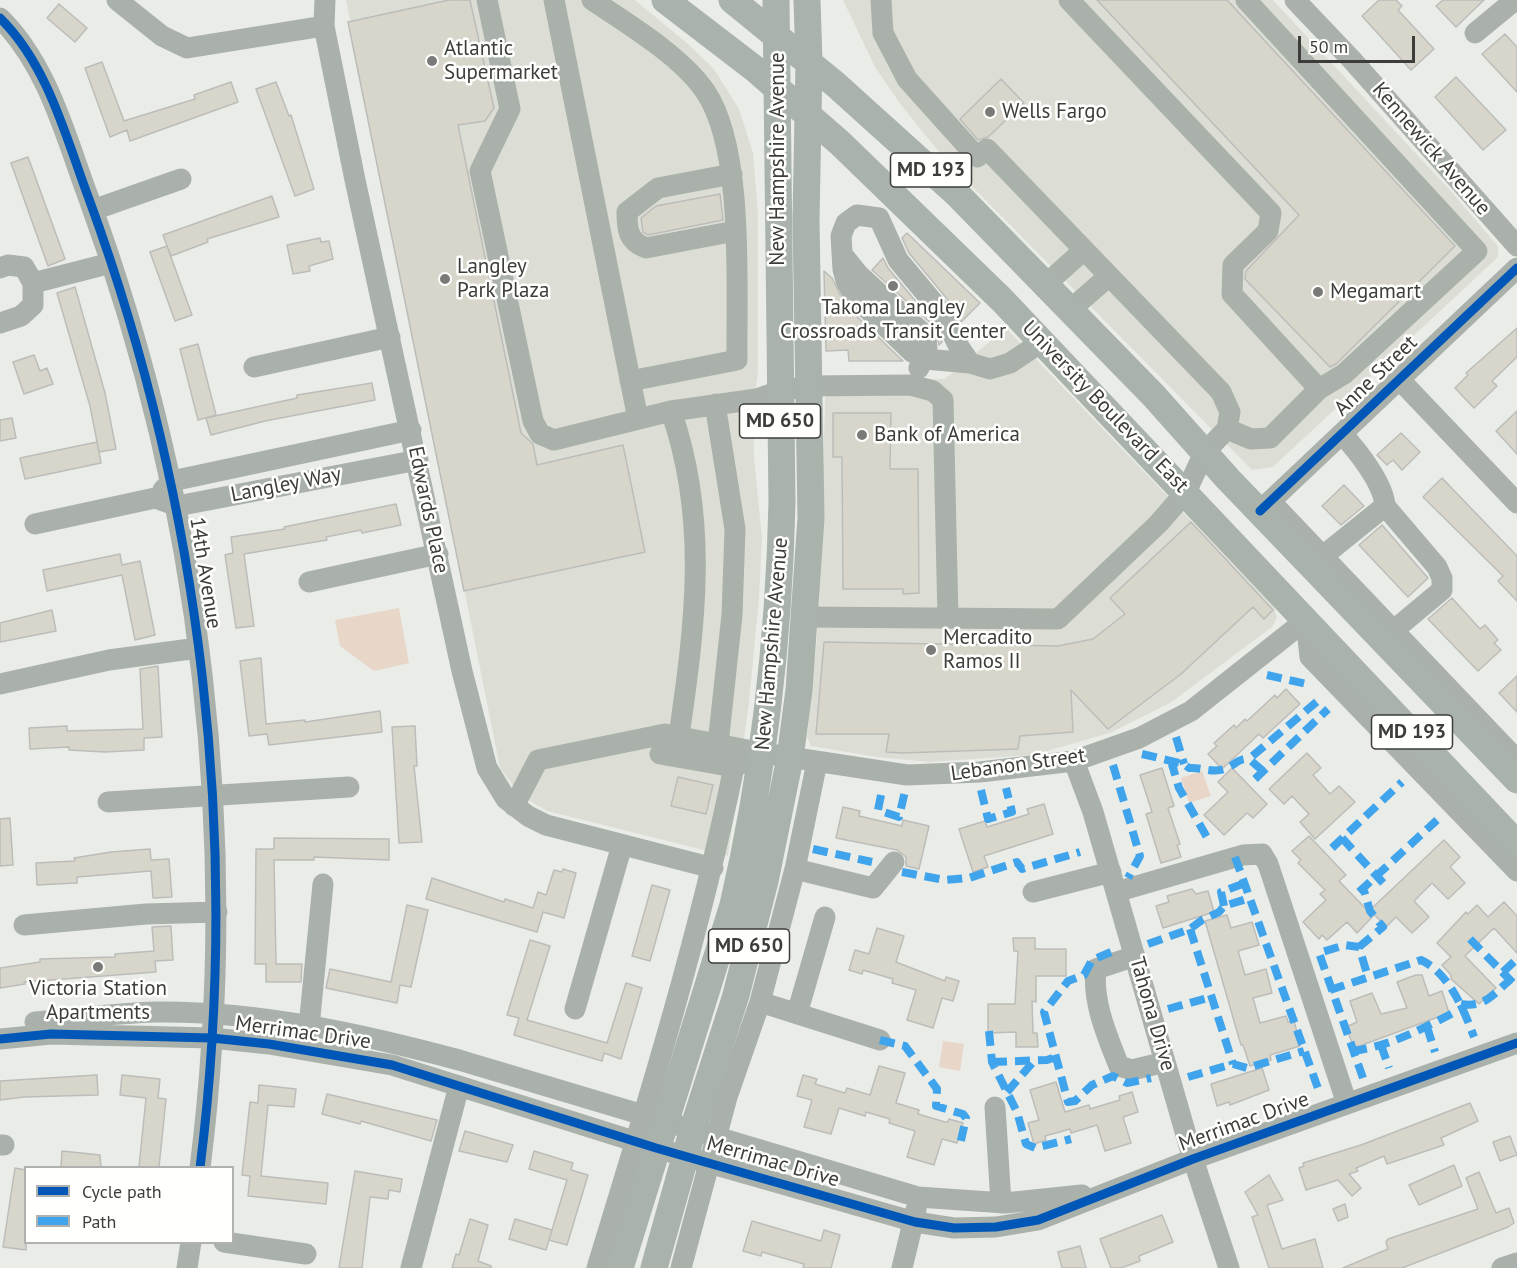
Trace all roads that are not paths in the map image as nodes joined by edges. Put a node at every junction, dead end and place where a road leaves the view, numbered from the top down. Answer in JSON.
{"nodes":[{"id":1,"x":117,"y":0,"type":"edge"},
{"id":2,"x":325,"y":0,"type":"edge"},
{"id":3,"x":487,"y":0,"type":"edge"},
{"id":4,"x":554,"y":0,"type":"edge"},
{"id":5,"x":592,"y":0,"type":"edge"},
{"id":6,"x":665,"y":0,"type":"edge"},
{"id":7,"x":732,"y":0,"type":"edge"},
{"id":8,"x":776,"y":0,"type":"edge"},
{"id":9,"x":807,"y":0,"type":"edge"},
{"id":10,"x":880,"y":0,"type":"edge"},
{"id":11,"x":1069,"y":0,"type":"edge"},
{"id":12,"x":1246,"y":0,"type":"edge"},
{"id":13,"x":1295,"y":0,"type":"edge"},
{"id":14,"x":1515,"y":0,"type":"edge"},
{"id":15,"x":0,"y":18,"type":"edge"},
{"id":16,"x":324,"y":26,"type":"junction"},
{"id":17,"x":1475,"y":33,"type":"dead end"},
{"id":18,"x":777,"y":35,"type":"junction"},
{"id":19,"x":809,"y":63,"type":"junction"},
{"id":20,"x":776,"y":88,"type":"junction"},
{"id":21,"x":807,"y":114,"type":"junction"},
{"id":22,"x":732,"y":174,"type":"junction"},
{"id":23,"x":181,"y":179,"type":"dead end"},
{"id":24,"x":93,"y":210,"type":"junction"},
{"id":25,"x":735,"y":231,"type":"junction"},
{"id":26,"x":1517,"y":246,"type":"edge"},
{"id":27,"x":1084,"y":250,"type":"junction"},
{"id":28,"x":111,"y":262,"type":"junction"},
{"id":29,"x":0,"y":268,"type":"edge"},
{"id":30,"x":1517,"y":268,"type":"edge"},
{"id":31,"x":1109,"y":276,"type":"junction"},
{"id":32,"x":33,"y":283,"type":"junction"},
{"id":33,"x":1046,"y":284,"type":"junction"},
{"id":34,"x":1070,"y":310,"type":"junction"},
{"id":35,"x":0,"y":322,"type":"edge"},
{"id":36,"x":390,"y":337,"type":"junction"},
{"id":37,"x":1043,"y":341,"type":"junction"},
{"id":38,"x":1101,"y":342,"type":"junction"},
{"id":39,"x":925,"y":359,"type":"junction"},
{"id":40,"x":970,"y":363,"type":"junction"},
{"id":41,"x":254,"y":367,"type":"dead end"},
{"id":42,"x":1399,"y":379,"type":"junction"},
{"id":43,"x":630,"y":381,"type":"junction"},
{"id":44,"x":911,"y":385,"type":"junction"},
{"id":45,"x":807,"y":386,"type":"junction"},
{"id":46,"x":1319,"y":389,"type":"junction"},
{"id":47,"x":780,"y":390,"type":"junction"},
{"id":48,"x":715,"y":404,"type":"junction"},
{"id":49,"x":671,"y":411,"type":"junction"},
{"id":50,"x":638,"y":419,"type":"junction"},
{"id":51,"x":1227,"y":429,"type":"junction"},
{"id":52,"x":411,"y":430,"type":"junction"},
{"id":53,"x":1342,"y":434,"type":"junction"},
{"id":54,"x":1204,"y":453,"type":"junction"},
{"id":55,"x":418,"y":460,"type":"junction"},
{"id":56,"x":172,"y":481,"type":"junction"},
{"id":57,"x":1186,"y":492,"type":"junction"},
{"id":58,"x":155,"y":498,"type":"junction"},
{"id":59,"x":1517,"y":503,"type":"edge"},
{"id":60,"x":177,"y":506,"type":"junction"},
{"id":61,"x":1265,"y":507,"type":"junction"},
{"id":62,"x":1385,"y":507,"type":"junction"},
{"id":63,"x":35,"y":524,"type":"dead end"},
{"id":64,"x":438,"y":554,"type":"junction"},
{"id":65,"x":1323,"y":556,"type":"junction"},
{"id":66,"x":309,"y":582,"type":"dead end"},
{"id":67,"x":1359,"y":616,"type":"junction"},
{"id":68,"x":806,"y":617,"type":"junction"},
{"id":69,"x":948,"y":618,"type":"junction"},
{"id":70,"x":1306,"y":620,"type":"junction"},
{"id":71,"x":1394,"y":630,"type":"junction"},
{"id":72,"x":198,"y":648,"type":"junction"},
{"id":73,"x":0,"y":684,"type":"edge"},
{"id":74,"x":679,"y":736,"type":"junction"},
{"id":75,"x":718,"y":744,"type":"junction"},
{"id":76,"x":763,"y":753,"type":"junction"},
{"id":77,"x":660,"y":754,"type":"dead end"},
{"id":78,"x":790,"y":758,"type":"junction"},
{"id":79,"x":1517,"y":760,"type":"edge"},
{"id":80,"x":1074,"y":761,"type":"junction"},
{"id":81,"x":817,"y":762,"type":"junction"},
{"id":82,"x":734,"y":767,"type":"junction"},
{"id":83,"x":1517,"y":780,"type":"edge"},
{"id":84,"x":349,"y":787,"type":"dead end"},
{"id":85,"x":212,"y":797,"type":"junction"},
{"id":86,"x":108,"y":802,"type":"dead end"},
{"id":87,"x":514,"y":806,"type":"junction"},
{"id":88,"x":1517,"y":844,"type":"edge"},
{"id":89,"x":622,"y":845,"type":"junction"},
{"id":90,"x":894,"y":862,"type":"dead end"},
{"id":91,"x":713,"y":868,"type":"junction"},
{"id":92,"x":795,"y":869,"type":"junction"},
{"id":93,"x":1517,"y":871,"type":"edge"},
{"id":94,"x":1114,"y":882,"type":"junction"},
{"id":95,"x":323,"y":884,"type":"dead end"},
{"id":96,"x":1033,"y":892,"type":"dead end"},
{"id":97,"x":217,"y":912,"type":"junction"},
{"id":98,"x":825,"y":917,"type":"dead end"},
{"id":99,"x":24,"y":926,"type":"dead end"},
{"id":100,"x":1135,"y":956,"type":"junction"},
{"id":101,"x":760,"y":1002,"type":"junction"},
{"id":102,"x":575,"y":1009,"type":"dead end"},
{"id":103,"x":212,"y":1014,"type":"junction"},
{"id":104,"x":797,"y":1014,"type":"junction"},
{"id":105,"x":0,"y":1025,"type":"edge"},
{"id":106,"x":309,"y":1027,"type":"junction"},
{"id":107,"x":212,"y":1038,"type":"junction"},
{"id":108,"x":0,"y":1039,"type":"edge"},
{"id":109,"x":880,"y":1040,"type":"dead end"},
{"id":110,"x":1517,"y":1043,"type":"edge"},
{"id":111,"x":1165,"y":1062,"type":"junction"},
{"id":112,"x":459,"y":1086,"type":"junction"},
{"id":113,"x":1347,"y":1104,"type":"junction"},
{"id":114,"x":995,"y":1107,"type":"dead end"},
{"id":115,"x":654,"y":1118,"type":"junction"},
{"id":116,"x":646,"y":1145,"type":"junction"},
{"id":117,"x":702,"y":1146,"type":"junction"},
{"id":118,"x":1193,"y":1159,"type":"junction"},
{"id":119,"x":200,"y":1166,"type":"edge"},
{"id":120,"x":1103,"y":1192,"type":"junction"},
{"id":121,"x":918,"y":1197,"type":"junction"},
{"id":122,"x":1001,"y":1203,"type":"junction"},
{"id":123,"x":915,"y":1222,"type":"junction"},
{"id":124,"x":234,"y":1243,"type":"edge"},
{"id":125,"x":191,"y":1244,"type":"edge"},
{"id":126,"x":306,"y":1254,"type":"dead end"},
{"id":127,"x":1517,"y":1263,"type":"edge"},
{"id":128,"x":187,"y":1268,"type":"edge"},
{"id":129,"x":411,"y":1268,"type":"edge"},
{"id":130,"x":597,"y":1268,"type":"edge"},
{"id":131,"x":620,"y":1268,"type":"edge"},
{"id":132,"x":654,"y":1268,"type":"edge"},
{"id":133,"x":681,"y":1268,"type":"edge"},
{"id":134,"x":902,"y":1268,"type":"edge"},
{"id":135,"x":1229,"y":1268,"type":"edge"},
{"id":136,"x":1502,"y":1268,"type":"edge"}],
"edges":[{"from":1,"to":16,"type":"street"},
{"from":2,"to":16,"type":"street","name":"Edwards Place"},
{"from":3,"to":50,"type":"street"},
{"from":4,"to":43,"type":"street"},
{"from":5,"to":22,"type":"street"},
{"from":6,"to":20,"type":"main road","name":"University Boulevard East","number":"MD 193"},
{"from":7,"to":18,"type":"main road","name":"University Boulevard East","number":"MD 193"},
{"from":8,"to":18,"type":"main road","name":"New Hampshire Avenue","number":"MD 650"},
{"from":9,"to":19,"type":"main road","name":"New Hampshire Avenue","number":"MD 650"},
{"from":10,"to":27,"type":"street"},
{"from":11,"to":46,"type":"street"},
{"from":12,"to":46,"type":"street"},
{"from":13,"to":26,"type":"street","name":"Kennewick Avenue"},
{"from":14,"to":17,"type":"street"},
{"from":15,"to":24,"type":"street","name":"14th Avenue"},
{"from":16,"to":36,"type":"street","name":"Edwards Place"},
{"from":18,"to":19,"type":"main road","name":"University Boulevard East","number":"MD 193"},
{"from":18,"to":20,"type":"main road","name":"New Hampshire Avenue","number":"MD 650"},
{"from":19,"to":21,"type":"main road","name":"New Hampshire Avenue","number":"MD 650"},
{"from":19,"to":33,"type":"main road","name":"University Boulevard East","number":"MD 193"},
{"from":20,"to":21,"type":"main road","name":"University Boulevard East","number":"MD 193"},
{"from":20,"to":47,"type":"main road","name":"New Hampshire Avenue","number":"MD 650"},
{"from":21,"to":37,"type":"main road","name":"University Boulevard East","number":"MD 193"},
{"from":21,"to":45,"type":"main road","name":"New Hampshire Avenue","number":"MD 650"},
{"from":22,"to":25,"type":"street"},
{"from":22,"to":25,"type":"street"},
{"from":23,"to":24,"type":"street"},
{"from":24,"to":28,"type":"street","name":"14th Avenue"},
{"from":25,"to":43,"type":"street"},
{"from":27,"to":31,"type":"street"},
{"from":27,"to":33,"type":"street"},
{"from":28,"to":32,"type":"street"},
{"from":28,"to":56,"type":"street","name":"14th Avenue"},
{"from":29,"to":32,"type":"street"},
{"from":30,"to":42,"type":"street","name":"Anne Street"},
{"from":31,"to":34,"type":"street"},
{"from":31,"to":51,"type":"street"},
{"from":32,"to":35,"type":"street"},
{"from":33,"to":34,"type":"main road","name":"University Boulevard East","number":"MD 193"},
{"from":34,"to":38,"type":"main road","name":"University Boulevard East","number":"MD 193"},
{"from":36,"to":41,"type":"street"},
{"from":36,"to":52,"type":"street","name":"Edwards Place"},
{"from":37,"to":38,"type":"main road"},
{"from":37,"to":40,"type":"street"},
{"from":37,"to":57,"type":"main road","name":"University Boulevard East","number":"MD 193"},
{"from":38,"to":54,"type":"main road","name":"University Boulevard East","number":"MD 193"},
{"from":39,"to":40,"type":"street"},
{"from":39,"to":40,"type":"street"},
{"from":39,"to":44,"type":"street"},
{"from":42,"to":53,"type":"street","name":"Anne Street"},
{"from":42,"to":59,"type":"street"},
{"from":43,"to":50,"type":"street"},
{"from":44,"to":45,"type":"street"},
{"from":44,"to":69,"type":"street"},
{"from":45,"to":47,"type":"street"},
{"from":45,"to":68,"type":"main road","name":"New Hampshire Avenue","number":"MD 650"},
{"from":46,"to":51,"type":"street"},
{"from":47,"to":48,"type":"street"},
{"from":47,"to":76,"type":"main road","name":"New Hampshire Avenue","number":"MD 650"},
{"from":48,"to":49,"type":"street"},
{"from":48,"to":75,"type":"street"},
{"from":49,"to":50,"type":"street"},
{"from":49,"to":74,"type":"street"},
{"from":51,"to":54,"type":"street"},
{"from":52,"to":55,"type":"street","name":"Edwards Place"},
{"from":52,"to":56,"type":"street","name":"Langley Way"},
{"from":53,"to":61,"type":"street","name":"Anne Street"},
{"from":53,"to":62,"type":"street"},
{"from":54,"to":57,"type":"street"},
{"from":54,"to":61,"type":"main road","name":"University Boulevard East","number":"MD 193"},
{"from":55,"to":60,"type":"street","name":"Langley Way"},
{"from":55,"to":64,"type":"street","name":"Edwards Place"},
{"from":56,"to":58,"type":"street"},
{"from":56,"to":60,"type":"street","name":"14th Avenue"},
{"from":57,"to":69,"type":"street"},
{"from":57,"to":70,"type":"main road","name":"University Boulevard East","number":"MD 193"},
{"from":58,"to":60,"type":"street"},
{"from":58,"to":63,"type":"street"},
{"from":60,"to":72,"type":"street","name":"14th Avenue"},
{"from":61,"to":65,"type":"street"},
{"from":61,"to":67,"type":"main road","name":"University Boulevard East","number":"MD 193"},
{"from":62,"to":65,"type":"street"},
{"from":62,"to":71,"type":"street"},
{"from":64,"to":66,"type":"street"},
{"from":64,"to":87,"type":"street","name":"Edwards Place"},
{"from":65,"to":71,"type":"street"},
{"from":67,"to":70,"type":"main road"},
{"from":67,"to":83,"type":"main road","name":"University Boulevard East","number":"MD 193"},
{"from":68,"to":69,"type":"street"},
{"from":68,"to":78,"type":"main road","name":"New Hampshire Avenue","number":"MD 650"},
{"from":70,"to":80,"type":"street","name":"Lebanon Street"},
{"from":70,"to":88,"type":"main road","name":"University Boulevard East","number":"MD 193"},
{"from":70,"to":93,"type":"street"},
{"from":71,"to":79,"type":"street"},
{"from":72,"to":73,"type":"street"},
{"from":72,"to":85,"type":"street","name":"14th Avenue"},
{"from":74,"to":75,"type":"street","name":"Lebanon Street"},
{"from":74,"to":87,"type":"street","name":"Lebanon Street"},
{"from":75,"to":76,"type":"street","name":"Lebanon Street"},
{"from":76,"to":78,"type":"street","name":"Lebanon Street"},
{"from":76,"to":82,"type":"street"},
{"from":76,"to":115,"type":"main road","name":"New Hampshire Avenue","number":"MD 650"},
{"from":77,"to":82,"type":"street"},
{"from":78,"to":81,"type":"street","name":"Lebanon Street"},
{"from":78,"to":117,"type":"main road","name":"New Hampshire Avenue","number":"MD 650"},
{"from":80,"to":81,"type":"street","name":"Lebanon Street"},
{"from":80,"to":94,"type":"street","name":"Tahona Drive"},
{"from":81,"to":92,"type":"street"},
{"from":82,"to":91,"type":"street"},
{"from":84,"to":85,"type":"street"},
{"from":85,"to":86,"type":"street"},
{"from":85,"to":97,"type":"street","name":"14th Avenue"},
{"from":87,"to":89,"type":"street","name":"Edwards Place"},
{"from":89,"to":91,"type":"street","name":"Edwards Place"},
{"from":89,"to":102,"type":"street"},
{"from":90,"to":92,"type":"street"},
{"from":91,"to":115,"type":"street"},
{"from":92,"to":101,"type":"street"},
{"from":94,"to":96,"type":"street"},
{"from":94,"to":100,"type":"street","name":"Tahona Drive"},
{"from":94,"to":113,"type":"street"},
{"from":95,"to":106,"type":"street"},
{"from":97,"to":99,"type":"street"},
{"from":97,"to":103,"type":"street","name":"14th Avenue"},
{"from":98,"to":104,"type":"street"},
{"from":100,"to":111,"type":"street","name":"Tahona Drive"},
{"from":100,"to":111,"type":"street"},
{"from":101,"to":104,"type":"street"},
{"from":101,"to":117,"type":"street"},
{"from":103,"to":105,"type":"street","name":"Merrimac Drive"},
{"from":103,"to":106,"type":"street","name":"Merrimac Drive"},
{"from":103,"to":107,"type":"street","name":"14th Avenue"},
{"from":104,"to":109,"type":"street"},
{"from":106,"to":115,"type":"street","name":"Merrimac Drive"},
{"from":107,"to":108,"type":"street","name":"Merrimac Drive"},
{"from":107,"to":112,"type":"street","name":"Merrimac Drive"},
{"from":107,"to":119,"type":"street","name":"14th Avenue"},
{"from":110,"to":113,"type":"street","name":"Merrimac Drive"},
{"from":111,"to":118,"type":"street","name":"Tahona Drive"},
{"from":112,"to":116,"type":"street","name":"Merrimac Drive"},
{"from":112,"to":129,"type":"street"},
{"from":113,"to":118,"type":"street","name":"Merrimac Drive"},
{"from":114,"to":122,"type":"street"},
{"from":115,"to":116,"type":"main road","name":"New Hampshire Avenue","number":"MD 650"},
{"from":115,"to":117,"type":"street","name":"Merrimac Drive"},
{"from":116,"to":117,"type":"street","name":"Merrimac Drive"},
{"from":116,"to":130,"type":"street"},
{"from":116,"to":131,"type":"main road","name":"New Hampshire Avenue","number":"MD 650"},
{"from":117,"to":121,"type":"street","name":"Merrimac Drive"},
{"from":117,"to":123,"type":"street","name":"Merrimac Drive"},
{"from":117,"to":132,"type":"main road","name":"New Hampshire Avenue","number":"MD 650"},
{"from":117,"to":133,"type":"street"},
{"from":118,"to":120,"type":"street","name":"Merrimac Drive"},
{"from":118,"to":135,"type":"street","name":"Tahona Drive"},
{"from":120,"to":122,"type":"street","name":"Merrimac Drive"},
{"from":120,"to":123,"type":"street","name":"Merrimac Drive"},
{"from":121,"to":122,"type":"street","name":"Merrimac Drive"},
{"from":121,"to":123,"type":"street"},
{"from":123,"to":134,"type":"street"},
{"from":124,"to":126,"type":"street"},
{"from":125,"to":128,"type":"street"},
{"from":127,"to":136,"type":"street"}]}
